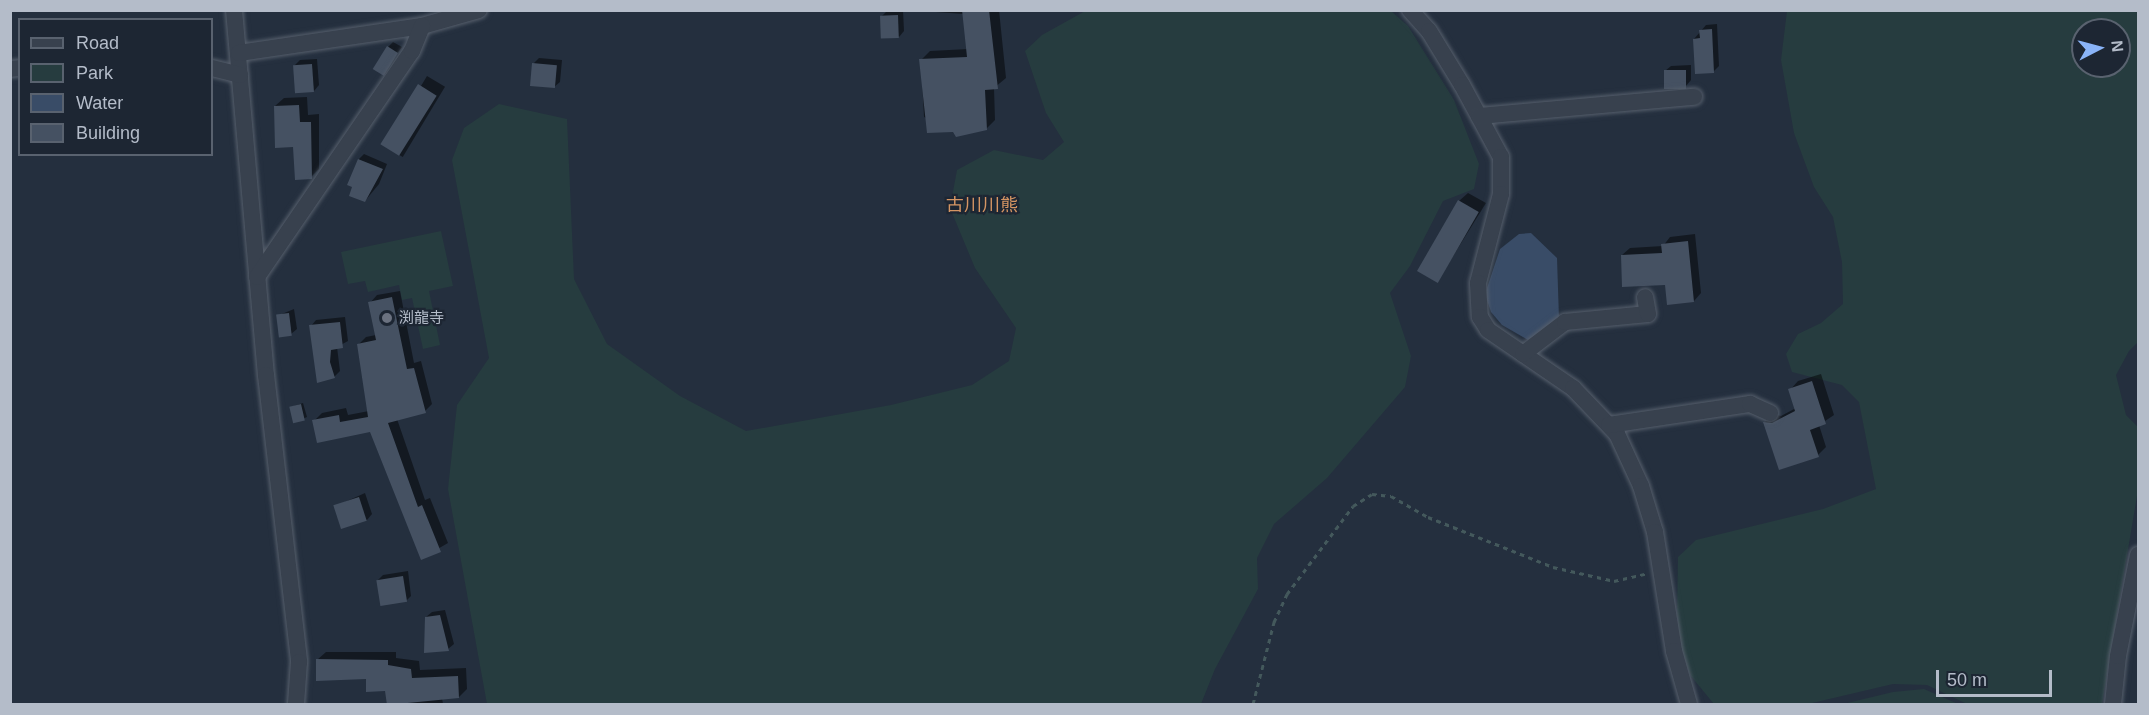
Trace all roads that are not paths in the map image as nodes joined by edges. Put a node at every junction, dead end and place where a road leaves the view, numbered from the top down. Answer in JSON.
{"nodes":[{"id":1,"x":234,"y":10,"type":"edge"},
{"id":2,"x":479,"y":10,"type":"edge"},
{"id":3,"x":1410,"y":10,"type":"edge"},
{"id":4,"x":422,"y":26,"type":"junction"},
{"id":5,"x":239,"y":53,"type":"junction"},
{"id":6,"x":213,"y":68,"type":"edge"},
{"id":7,"x":240,"y":75,"type":"junction"},
{"id":8,"x":1694,"y":97,"type":"dead end"},
{"id":9,"x":1479,"y":116,"type":"junction"},
{"id":10,"x":257,"y":277,"type":"junction"},
{"id":11,"x":1646,"y":297,"type":"dead end"},
{"id":12,"x":1523,"y":354,"type":"junction"},
{"id":13,"x":1770,"y":413,"type":"dead end"},
{"id":14,"x":1609,"y":425,"type":"junction"},
{"id":15,"x":2139,"y":555,"type":"edge"},
{"id":16,"x":296,"y":705,"type":"edge"},
{"id":17,"x":1689,"y":705,"type":"edge"},
{"id":18,"x":2113,"y":705,"type":"edge"}],
"edges":[{"from":1,"to":5,"type":"street"},
{"from":2,"to":4,"type":"street"},
{"from":3,"to":9,"type":"street"},
{"from":4,"to":5,"type":"street"},
{"from":4,"to":10,"type":"street"},
{"from":5,"to":7,"type":"street"},
{"from":6,"to":7,"type":"street"},
{"from":7,"to":10,"type":"street"},
{"from":8,"to":9,"type":"street"},
{"from":9,"to":12,"type":"street"},
{"from":10,"to":16,"type":"street"},
{"from":11,"to":12,"type":"street"},
{"from":12,"to":14,"type":"street"},
{"from":13,"to":14,"type":"street"},
{"from":14,"to":17,"type":"street"},
{"from":15,"to":18,"type":"street"}]}
